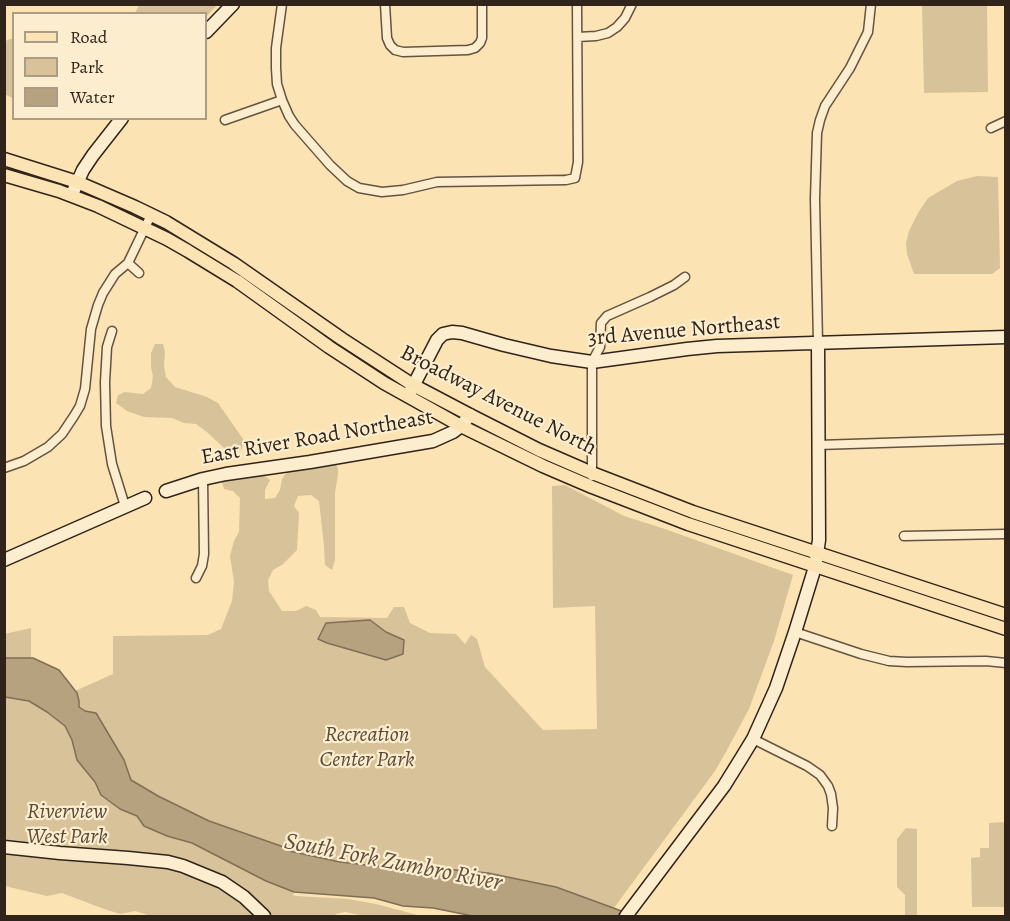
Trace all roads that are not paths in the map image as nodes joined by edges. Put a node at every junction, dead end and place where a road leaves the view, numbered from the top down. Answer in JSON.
{"nodes":[{"id":1,"x":233,"y":4,"type":"edge"},
{"id":2,"x":282,"y":4,"type":"edge"},
{"id":3,"x":386,"y":4,"type":"edge"},
{"id":4,"x":482,"y":4,"type":"edge"},
{"id":5,"x":577,"y":4,"type":"edge"},
{"id":6,"x":632,"y":4,"type":"edge"},
{"id":7,"x":871,"y":4,"type":"edge"},
{"id":8,"x":207,"y":31,"type":"edge"},
{"id":9,"x":578,"y":37,"type":"junction"},
{"id":10,"x":282,"y":100,"type":"junction"},
{"id":11,"x":120,"y":120,"type":"edge"},
{"id":12,"x":225,"y":120,"type":"dead end"},
{"id":13,"x":1005,"y":121,"type":"edge"},
{"id":14,"x":991,"y":128,"type":"dead end"},
{"id":15,"x":4,"y":159,"type":"edge"},
{"id":16,"x":4,"y":175,"type":"edge"},
{"id":17,"x":77,"y":182,"type":"junction"},
{"id":18,"x":72,"y":195,"type":"junction"},
{"id":19,"x":152,"y":215,"type":"junction"},
{"id":20,"x":145,"y":228,"type":"junction"},
{"id":21,"x":128,"y":263,"type":"junction"},
{"id":22,"x":139,"y":273,"type":"dead end"},
{"id":23,"x":685,"y":277,"type":"dead end"},
{"id":24,"x":112,"y":331,"type":"dead end"},
{"id":25,"x":1005,"y":337,"type":"edge"},
{"id":26,"x":818,"y":343,"type":"junction"},
{"id":27,"x":592,"y":362,"type":"junction"},
{"id":28,"x":413,"y":385,"type":"junction"},
{"id":29,"x":408,"y":397,"type":"junction"},
{"id":30,"x":470,"y":415,"type":"junction"},
{"id":31,"x":460,"y":426,"type":"junction"},
{"id":32,"x":1005,"y":439,"type":"edge"},
{"id":33,"x":818,"y":445,"type":"junction"},
{"id":34,"x":4,"y":468,"type":"edge"},
{"id":35,"x":592,"y":473,"type":"junction"},
{"id":36,"x":203,"y":479,"type":"junction"},
{"id":37,"x":592,"y":488,"type":"junction"},
{"id":38,"x":166,"y":491,"type":"dead end"},
{"id":39,"x":145,"y":498,"type":"dead end"},
{"id":40,"x":125,"y":506,"type":"junction"},
{"id":41,"x":1005,"y":534,"type":"edge"},
{"id":42,"x":904,"y":536,"type":"dead end"},
{"id":43,"x":818,"y":552,"type":"junction"},
{"id":44,"x":4,"y":560,"type":"edge"},
{"id":45,"x":815,"y":567,"type":"junction"},
{"id":46,"x":196,"y":578,"type":"dead end"},
{"id":47,"x":1004,"y":622,"type":"edge"},
{"id":48,"x":795,"y":632,"type":"junction"},
{"id":49,"x":1005,"y":663,"type":"edge"},
{"id":50,"x":753,"y":739,"type":"junction"},
{"id":51,"x":832,"y":826,"type":"dead end"},
{"id":52,"x":4,"y":847,"type":"edge"},
{"id":53,"x":264,"y":916,"type":"edge"},
{"id":54,"x":626,"y":916,"type":"edge"}],
"edges":[{"from":1,"to":8,"type":"street"},
{"from":2,"to":10,"type":"street"},
{"from":3,"to":4,"type":"street"},
{"from":5,"to":9,"type":"street"},
{"from":6,"to":9,"type":"street"},
{"from":7,"to":26,"type":"street"},
{"from":9,"to":10,"type":"street"},
{"from":10,"to":12,"type":"street"},
{"from":11,"to":17,"type":"street"},
{"from":13,"to":14,"type":"street"},
{"from":15,"to":17,"type":"main road","name":"Broadway Avenue North"},
{"from":16,"to":18,"type":"main road","name":"Broadway Avenue North"},
{"from":17,"to":18,"type":"street"},
{"from":17,"to":19,"type":"main road","name":"Broadway Avenue North"},
{"from":18,"to":20,"type":"main road","name":"Broadway Avenue North"},
{"from":19,"to":20,"type":"street"},
{"from":19,"to":28,"type":"main road","name":"Broadway Avenue North"},
{"from":20,"to":21,"type":"street"},
{"from":20,"to":29,"type":"main road","name":"Broadway Avenue North"},
{"from":21,"to":22,"type":"street"},
{"from":21,"to":34,"type":"street"},
{"from":23,"to":27,"type":"street"},
{"from":24,"to":40,"type":"street"},
{"from":25,"to":26,"type":"street","name":"3rd Avenue Northeast"},
{"from":26,"to":27,"type":"street","name":"3rd Avenue Northeast"},
{"from":26,"to":33,"type":"street"},
{"from":27,"to":28,"type":"street","name":"3rd Avenue Northeast"},
{"from":27,"to":35,"type":"street"},
{"from":28,"to":29,"type":"street","name":"3rd Avenue Northeast"},
{"from":28,"to":30,"type":"main road","name":"Broadway Avenue North"},
{"from":29,"to":31,"type":"main road","name":"Broadway Avenue North"},
{"from":30,"to":31,"type":"street","name":"East River Road Northeast"},
{"from":30,"to":35,"type":"main road","name":"Broadway Avenue North"},
{"from":31,"to":36,"type":"street","name":"East River Road Northeast"},
{"from":31,"to":37,"type":"main road","name":"Broadway Avenue North"},
{"from":32,"to":33,"type":"street"},
{"from":33,"to":43,"type":"street"},
{"from":35,"to":37,"type":"street"},
{"from":35,"to":43,"type":"main road","name":"Broadway Avenue North"},
{"from":36,"to":38,"type":"street","name":"East River Road Northeast"},
{"from":36,"to":46,"type":"street"},
{"from":37,"to":45,"type":"main road","name":"Broadway Avenue North"},
{"from":39,"to":40,"type":"street"},
{"from":40,"to":44,"type":"street"},
{"from":41,"to":42,"type":"street"},
{"from":43,"to":45,"type":"street"},
{"from":43,"to":47,"type":"main road","name":"Broadway Avenue North"},
{"from":45,"to":47,"type":"main road","name":"Broadway Avenue North"},
{"from":45,"to":48,"type":"street"},
{"from":48,"to":49,"type":"street"},
{"from":48,"to":50,"type":"street"},
{"from":50,"to":51,"type":"street"},
{"from":50,"to":54,"type":"street"},
{"from":52,"to":53,"type":"street"}]}
